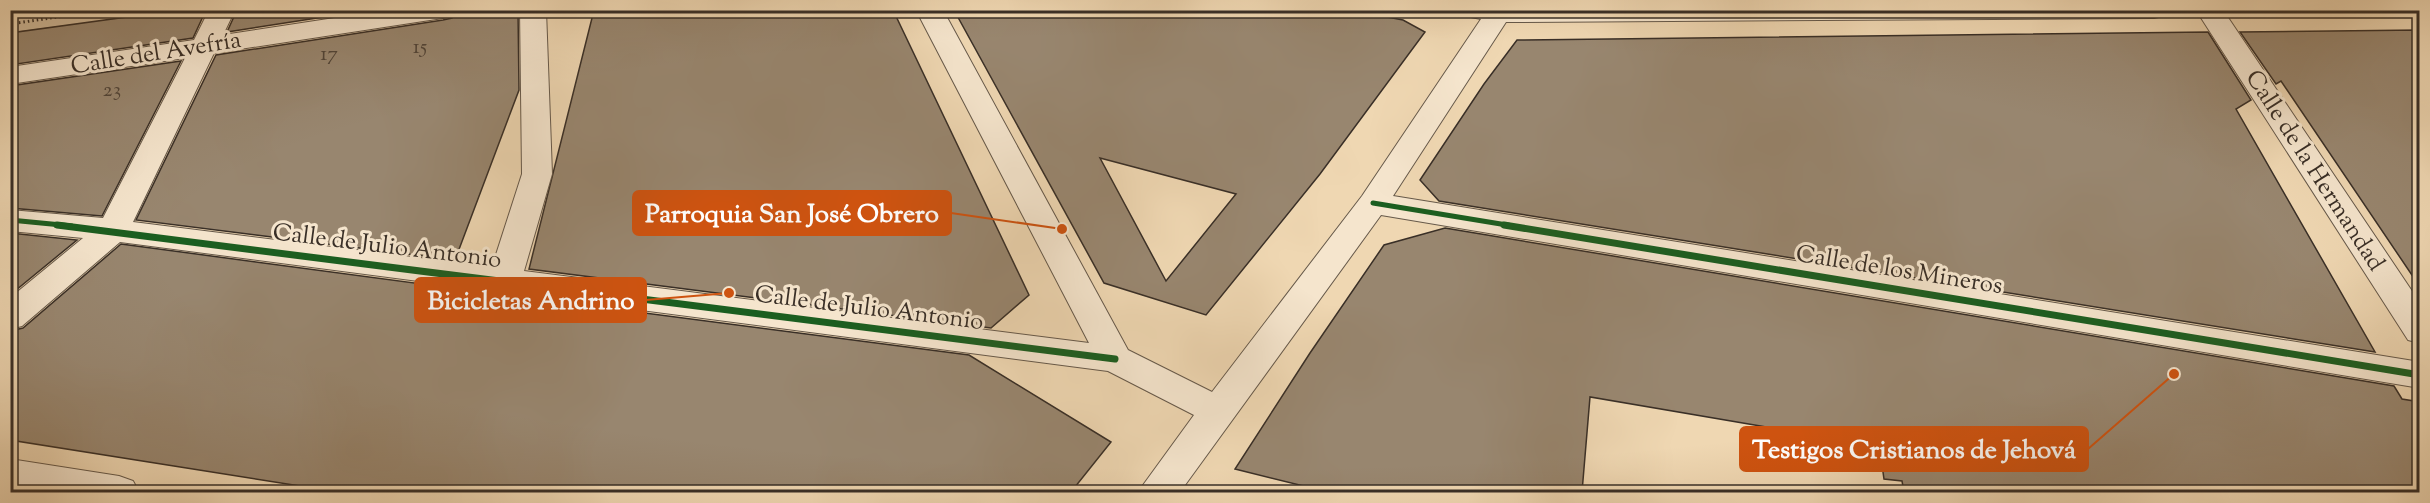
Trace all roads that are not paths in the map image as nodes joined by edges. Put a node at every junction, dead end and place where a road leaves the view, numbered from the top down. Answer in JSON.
{"nodes":[{"id":1,"x":222,"y":10,"type":"edge"},
{"id":2,"x":443,"y":10,"type":"edge"},
{"id":3,"x":533,"y":10,"type":"edge"},
{"id":4,"x":929,"y":10,"type":"edge"},
{"id":5,"x":2154,"y":10,"type":"edge"},
{"id":6,"x":2209,"y":10,"type":"edge"},
{"id":7,"x":1491,"y":12,"type":"edge"},
{"id":8,"x":206,"y":46,"type":"junction"},
{"id":9,"x":10,"y":76,"type":"edge"},
{"id":10,"x":1373,"y":203,"type":"junction"},
{"id":11,"x":10,"y":220,"type":"edge"},
{"id":12,"x":113,"y":230,"type":"junction"},
{"id":13,"x":505,"y":280,"type":"junction"},
{"id":14,"x":10,"y":317,"type":"edge"},
{"id":15,"x":2420,"y":331,"type":"edge"},
{"id":16,"x":1115,"y":359,"type":"junction"},
{"id":17,"x":2420,"y":375,"type":"edge"},
{"id":18,"x":1220,"y":412,"type":"junction"},
{"id":19,"x":10,"y":474,"type":"edge"},
{"id":20,"x":119,"y":492,"type":"edge"},
{"id":21,"x":1158,"y":492,"type":"edge"}],
"edges":[{"from":1,"to":8,"type":"street"},
{"from":2,"to":8,"type":"street","name":"Calle del Avefría"},
{"from":3,"to":13,"type":"street"},
{"from":4,"to":16,"type":"street"},
{"from":5,"to":7,"type":"street"},
{"from":6,"to":15,"type":"street","name":"Calle de la Hermandad"},
{"from":7,"to":10,"type":"street"},
{"from":8,"to":9,"type":"street","name":"Calle del Avefría"},
{"from":8,"to":12,"type":"street"},
{"from":10,"to":17,"type":"street","name":"Calle de los Mineros"},
{"from":10,"to":18,"type":"street"},
{"from":11,"to":12,"type":"street","name":"Calle de Julio Antonio"},
{"from":12,"to":13,"type":"street","name":"Calle de Julio Antonio"},
{"from":12,"to":14,"type":"street"},
{"from":13,"to":16,"type":"street","name":"Calle de Julio Antonio"},
{"from":16,"to":18,"type":"street","name":"Calle de Julio Antonio"},
{"from":18,"to":21,"type":"street"},
{"from":19,"to":20,"type":"street"}]}
